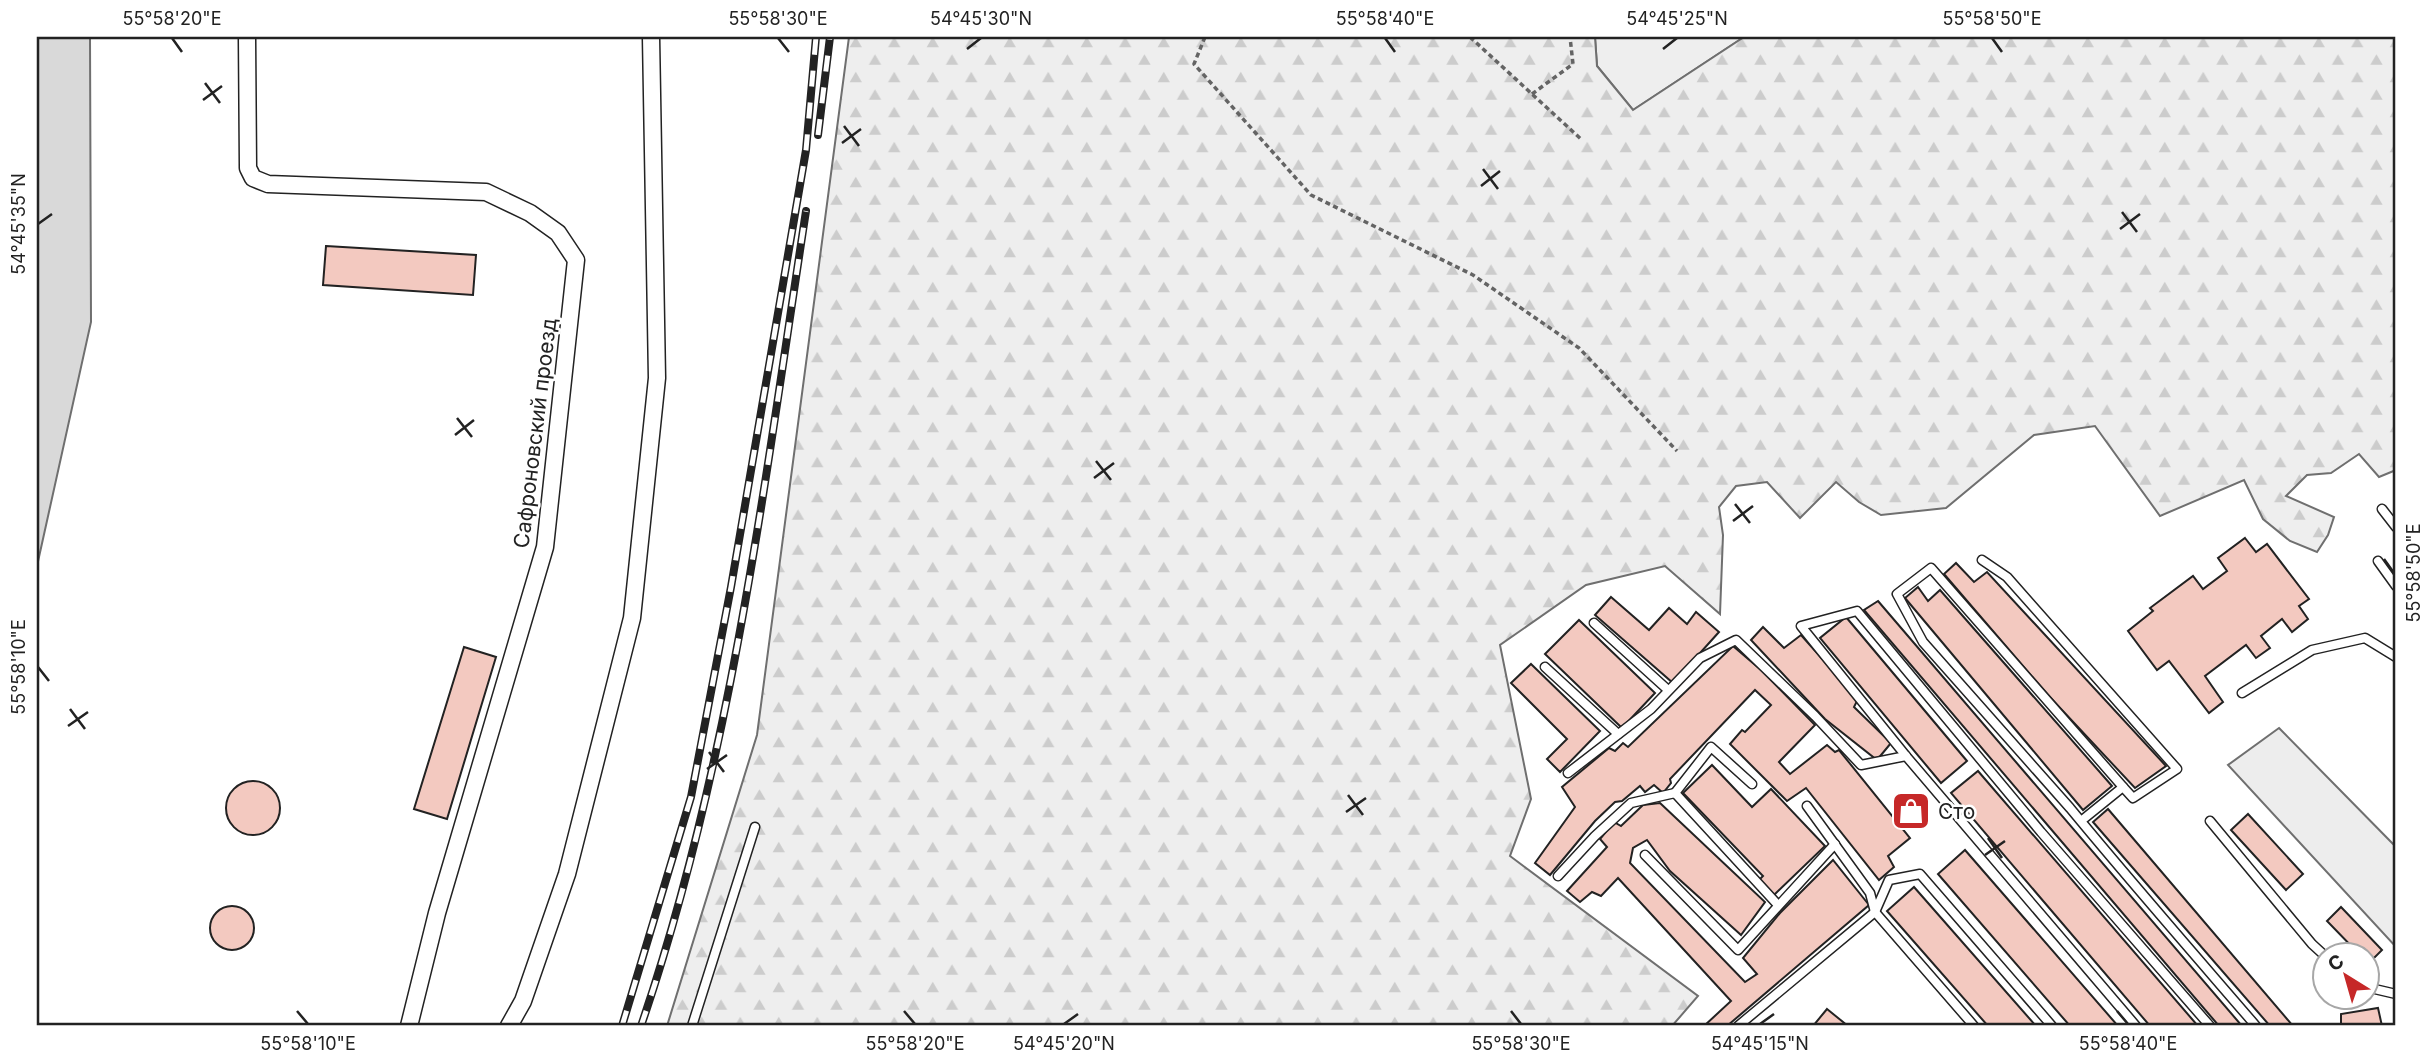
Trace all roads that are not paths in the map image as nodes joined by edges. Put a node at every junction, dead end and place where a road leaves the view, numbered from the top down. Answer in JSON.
{"nodes":[{"id":1,"x":247,"y":37,"type":"edge"},
{"id":2,"x":651,"y":37,"type":"edge"},
{"id":3,"x":2382,"y":509,"type":"dead end"},
{"id":4,"x":2396,"y":527,"type":"edge"},
{"id":5,"x":1982,"y":560,"type":"dead end"},
{"id":6,"x":2378,"y":561,"type":"dead end"},
{"id":7,"x":2396,"y":586,"type":"edge"},
{"id":8,"x":1594,"y":623,"type":"dead end"},
{"id":9,"x":2396,"y":657,"type":"edge"},
{"id":10,"x":1545,"y":667,"type":"dead end"},
{"id":11,"x":1668,"y":691,"type":"junction"},
{"id":12,"x":2242,"y":694,"type":"dead end"},
{"id":13,"x":1618,"y":734,"type":"junction"},
{"id":14,"x":1906,"y":756,"type":"junction"},
{"id":15,"x":1568,"y":773,"type":"dead end"},
{"id":16,"x":1752,"y":784,"type":"dead end"},
{"id":17,"x":2123,"y":787,"type":"junction"},
{"id":18,"x":1675,"y":793,"type":"junction"},
{"id":19,"x":1807,"y":806,"type":"dead end"},
{"id":20,"x":2081,"y":821,"type":"junction"},
{"id":21,"x":2210,"y":821,"type":"dead end"},
{"id":22,"x":755,"y":827,"type":"dead end"},
{"id":23,"x":1835,"y":844,"type":"junction"},
{"id":24,"x":1645,"y":855,"type":"dead end"},
{"id":25,"x":1558,"y":876,"type":"dead end"},
{"id":26,"x":1778,"y":905,"type":"junction"},
{"id":27,"x":1875,"y":912,"type":"junction"},
{"id":28,"x":2310,"y":942,"type":"edge"},
{"id":29,"x":409,"y":1026,"type":"edge"},
{"id":30,"x":509,"y":1026,"type":"edge"},
{"id":31,"x":692,"y":1026,"type":"edge"},
{"id":32,"x":1738,"y":1026,"type":"edge"},
{"id":33,"x":1974,"y":1026,"type":"edge"},
{"id":34,"x":2052,"y":1026,"type":"edge"},
{"id":35,"x":2136,"y":1026,"type":"edge"},
{"id":36,"x":2210,"y":1026,"type":"edge"},
{"id":37,"x":2256,"y":1026,"type":"edge"}],
"edges":[{"from":1,"to":29,"type":"street","name":"Сафроновский проезд"},
{"from":2,"to":30,"type":"street"},
{"from":3,"to":4,"type":"lane"},
{"from":5,"to":17,"type":"lane"},
{"from":6,"to":7,"type":"lane"},
{"from":8,"to":11,"type":"lane"},
{"from":9,"to":12,"type":"lane"},
{"from":10,"to":13,"type":"lane"},
{"from":11,"to":13,"type":"lane"},
{"from":11,"to":14,"type":"lane"},
{"from":13,"to":15,"type":"lane"},
{"from":14,"to":35,"type":"lane"},
{"from":14,"to":36,"type":"lane"},
{"from":16,"to":18,"type":"lane"},
{"from":17,"to":20,"type":"lane"},
{"from":17,"to":20,"type":"lane"},
{"from":18,"to":25,"type":"lane"},
{"from":18,"to":26,"type":"lane"},
{"from":19,"to":23,"type":"lane"},
{"from":20,"to":37,"type":"lane"},
{"from":21,"to":28,"type":"lane"},
{"from":22,"to":31,"type":"lane"},
{"from":23,"to":26,"type":"lane"},
{"from":23,"to":27,"type":"lane"},
{"from":24,"to":26,"type":"lane"},
{"from":27,"to":32,"type":"lane"},
{"from":27,"to":33,"type":"lane"},
{"from":27,"to":34,"type":"lane"}]}
